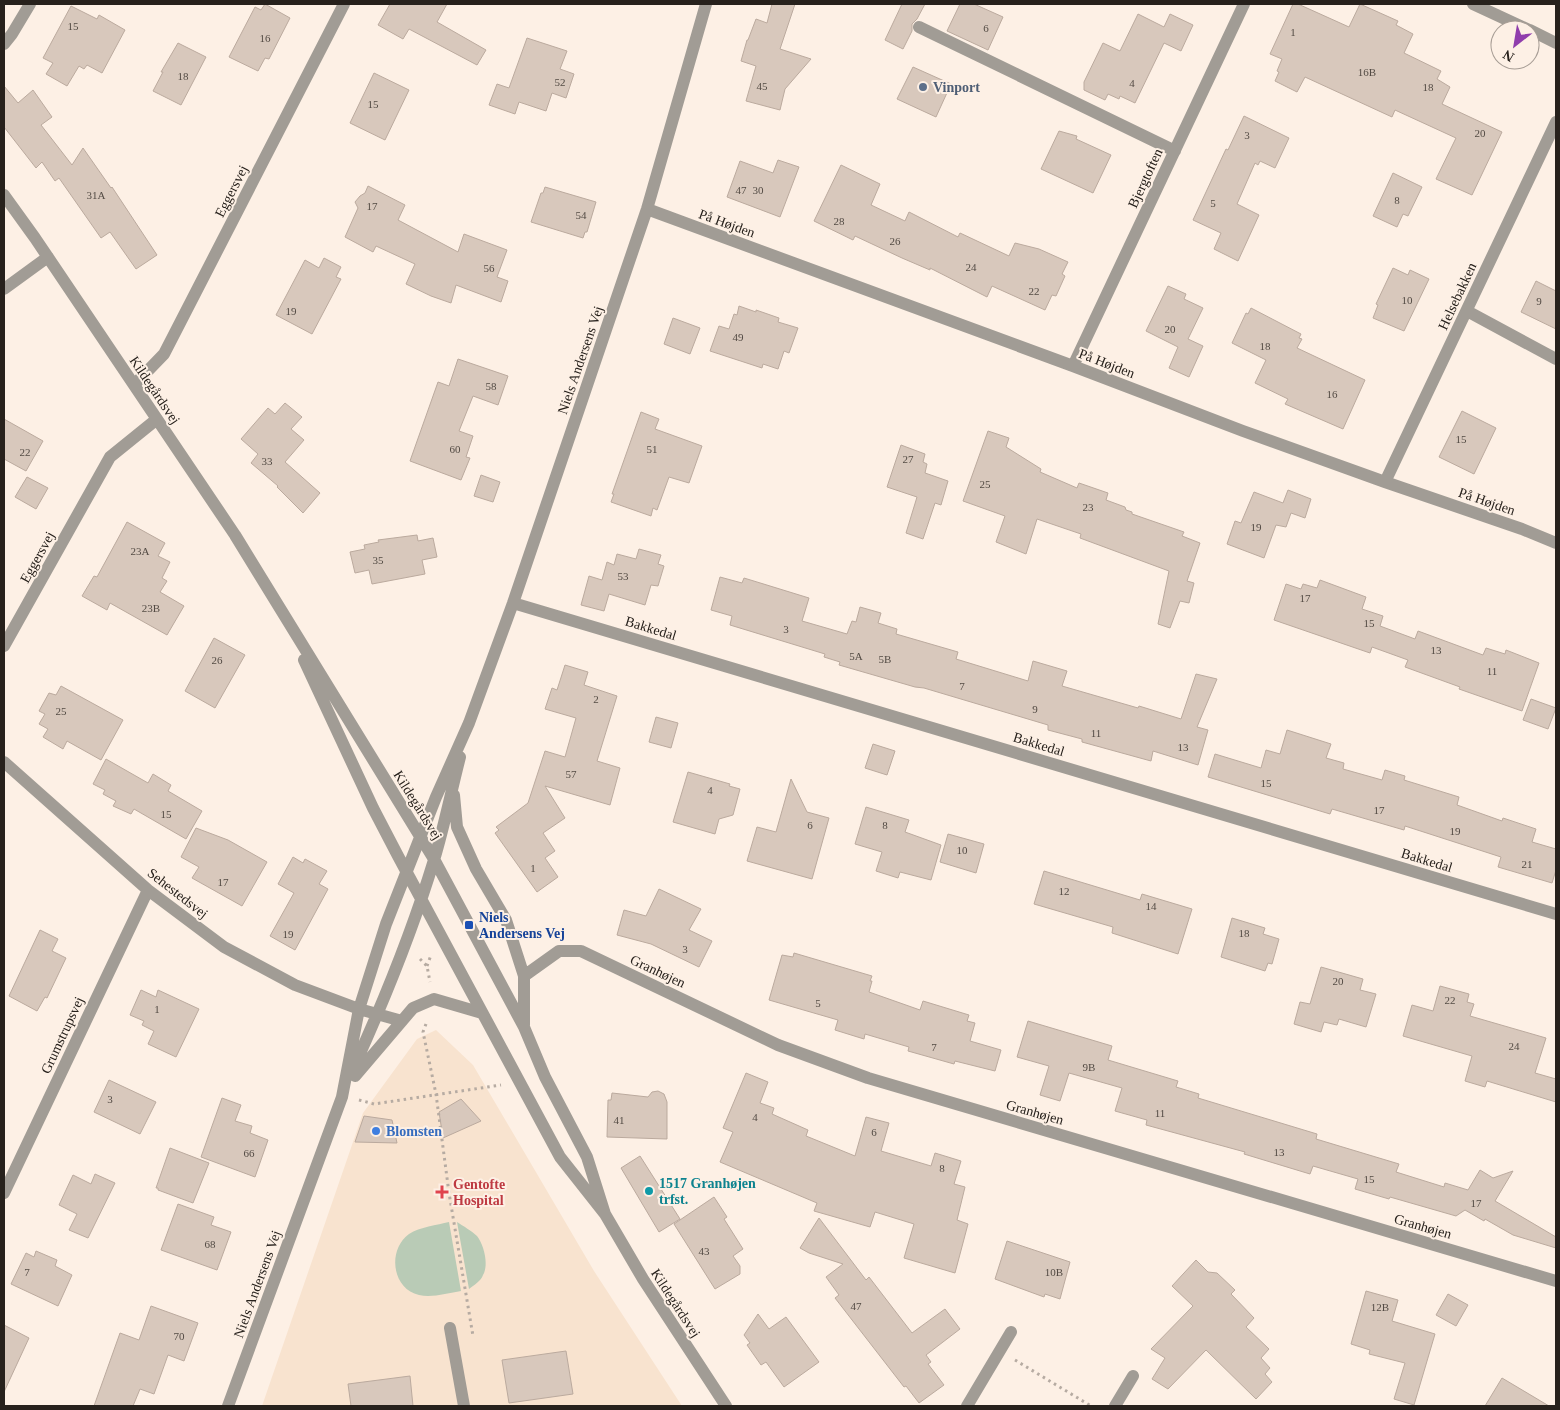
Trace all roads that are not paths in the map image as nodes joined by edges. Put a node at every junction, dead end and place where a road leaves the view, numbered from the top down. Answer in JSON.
{"nodes":[{"id":1,"x":30,"y":4,"type":"edge"},
{"id":2,"x":344,"y":4,"type":"edge"},
{"id":3,"x":706,"y":4,"type":"edge"},
{"id":4,"x":1244,"y":4,"type":"edge"},
{"id":5,"x":1473,"y":4,"type":"edge"},
{"id":6,"x":1508,"y":20,"type":"edge"},
{"id":7,"x":919,"y":27,"type":"dead end"},
{"id":8,"x":1540,"y":35,"type":"edge"},
{"id":9,"x":1556,"y":43,"type":"edge"},
{"id":10,"x":4,"y":44,"type":"edge"},
{"id":11,"x":1556,"y":122,"type":"edge"},
{"id":12,"x":1175,"y":151,"type":"junction"},
{"id":13,"x":4,"y":195,"type":"edge"},
{"id":14,"x":647,"y":209,"type":"junction"},
{"id":15,"x":48,"y":257,"type":"junction"},
{"id":16,"x":6,"y":284,"type":"edge"},
{"id":17,"x":1466,"y":311,"type":"junction"},
{"id":18,"x":1556,"y":359,"type":"edge"},
{"id":19,"x":1073,"y":366,"type":"junction"},
{"id":20,"x":134,"y":385,"type":"junction"},
{"id":21,"x":157,"y":419,"type":"junction"},
{"id":22,"x":1385,"y":482,"type":"junction"},
{"id":23,"x":1556,"y":543,"type":"edge"},
{"id":24,"x":513,"y":603,"type":"junction"},
{"id":25,"x":278,"y":604,"type":"junction"},
{"id":26,"x":4,"y":646,"type":"edge"},
{"id":27,"x":469,"y":723,"type":"junction"},
{"id":28,"x":4,"y":762,"type":"edge"},
{"id":29,"x":453,"y":785,"type":"junction"},
{"id":30,"x":420,"y":836,"type":"junction"},
{"id":31,"x":434,"y":859,"type":"junction"},
{"id":32,"x":406,"y":871,"type":"junction"},
{"id":33,"x":148,"y":890,"type":"junction"},
{"id":34,"x":421,"y":899,"type":"junction"},
{"id":35,"x":1556,"y":914,"type":"edge"},
{"id":36,"x":524,"y":976,"type":"junction"},
{"id":37,"x":359,"y":1009,"type":"junction"},
{"id":38,"x":482,"y":1013,"type":"junction"},
{"id":39,"x":378,"y":1014,"type":"junction"},
{"id":40,"x":402,"y":1021,"type":"junction"},
{"id":41,"x":524,"y":1028,"type":"junction"},
{"id":42,"x":344,"y":1092,"type":"junction"},
{"id":43,"x":4,"y":1193,"type":"edge"},
{"id":44,"x":605,"y":1214,"type":"junction"},
{"id":45,"x":1556,"y":1281,"type":"edge"},
{"id":46,"x":450,"y":1328,"type":"dead end"},
{"id":47,"x":1011,"y":1332,"type":"dead end"},
{"id":48,"x":1133,"y":1376,"type":"dead end"},
{"id":49,"x":228,"y":1406,"type":"edge"},
{"id":50,"x":464,"y":1406,"type":"edge"},
{"id":51,"x":726,"y":1406,"type":"edge"},
{"id":52,"x":967,"y":1406,"type":"edge"},
{"id":53,"x":1115,"y":1406,"type":"edge"}],
"edges":[{"from":1,"to":10,"type":"street"},
{"from":2,"to":20,"type":"street","name":"Eggersvej"},
{"from":3,"to":14,"type":"street","name":"Niels Andersens Vej"},
{"from":4,"to":12,"type":"street","name":"Bjergtoften"},
{"from":5,"to":6,"type":"street"},
{"from":7,"to":12,"type":"street"},
{"from":8,"to":9,"type":"street"},
{"from":11,"to":17,"type":"street","name":"Helsebakken"},
{"from":12,"to":19,"type":"street","name":"Bjergtoften"},
{"from":13,"to":15,"type":"street","name":"Kildegårdsvej"},
{"from":14,"to":19,"type":"street","name":"På Højden"},
{"from":14,"to":24,"type":"street","name":"Niels Andersens Vej"},
{"from":15,"to":16,"type":"street"},
{"from":15,"to":20,"type":"street","name":"Kildegårdsvej"},
{"from":17,"to":18,"type":"street"},
{"from":17,"to":22,"type":"street","name":"Helsebakken"},
{"from":19,"to":22,"type":"street","name":"På Højden"},
{"from":20,"to":21,"type":"street","name":"Kildegårdsvej"},
{"from":21,"to":25,"type":"street","name":"Kildegårdsvej"},
{"from":21,"to":26,"type":"street","name":"Eggersvej"},
{"from":22,"to":23,"type":"street","name":"På Højden"},
{"from":24,"to":27,"type":"street","name":"Niels Andersens Vej"},
{"from":24,"to":35,"type":"street","name":"Bakkedal"},
{"from":25,"to":30,"type":"street","name":"Kildegårdsvej"},
{"from":25,"to":32,"type":"street","name":"Kildegårdsvej"},
{"from":27,"to":29,"type":"street","name":"Niels Andersens Vej"},
{"from":27,"to":30,"type":"street","name":"Niels Andersens Vej"},
{"from":28,"to":33,"type":"street","name":"Sehestedsvej"},
{"from":29,"to":31,"type":"street","name":"Niels Andersens Vej"},
{"from":29,"to":36,"type":"street","name":"Kildegårdsvej"},
{"from":30,"to":31,"type":"street","name":"Kildegårdsvej"},
{"from":30,"to":32,"type":"street","name":"Niels Andersens Vej"},
{"from":31,"to":34,"type":"street","name":"Niels Andersens Vej"},
{"from":31,"to":41,"type":"street","name":"Kildegårdsvej"},
{"from":32,"to":34,"type":"street","name":"Kildegårdsvej"},
{"from":32,"to":37,"type":"street","name":"Niels Andersens Vej"},
{"from":33,"to":37,"type":"street","name":"Sehestedsvej"},
{"from":33,"to":43,"type":"street","name":"Grumstrupsvej"},
{"from":34,"to":38,"type":"street","name":"Kildegårdsvej"},
{"from":34,"to":39,"type":"street","name":"Niels Andersens Vej"},
{"from":36,"to":41,"type":"street","name":"Kildegårdsvej"},
{"from":36,"to":45,"type":"street","name":"Granhøjen"},
{"from":37,"to":39,"type":"street","name":"Sehestedsvej"},
{"from":37,"to":42,"type":"street","name":"Niels Andersens Vej"},
{"from":38,"to":40,"type":"street"},
{"from":38,"to":44,"type":"street","name":"Kildegårdsvej"},
{"from":39,"to":40,"type":"street","name":"Sehestedsvej"},
{"from":39,"to":42,"type":"street","name":"Niels Andersens Vej"},
{"from":40,"to":42,"type":"street"},
{"from":41,"to":44,"type":"street","name":"Kildegårdsvej"},
{"from":42,"to":49,"type":"street","name":"Niels Andersens Vej"},
{"from":44,"to":51,"type":"street","name":"Kildegårdsvej"},
{"from":46,"to":50,"type":"street"},
{"from":47,"to":52,"type":"street"},
{"from":48,"to":53,"type":"street"}]}
